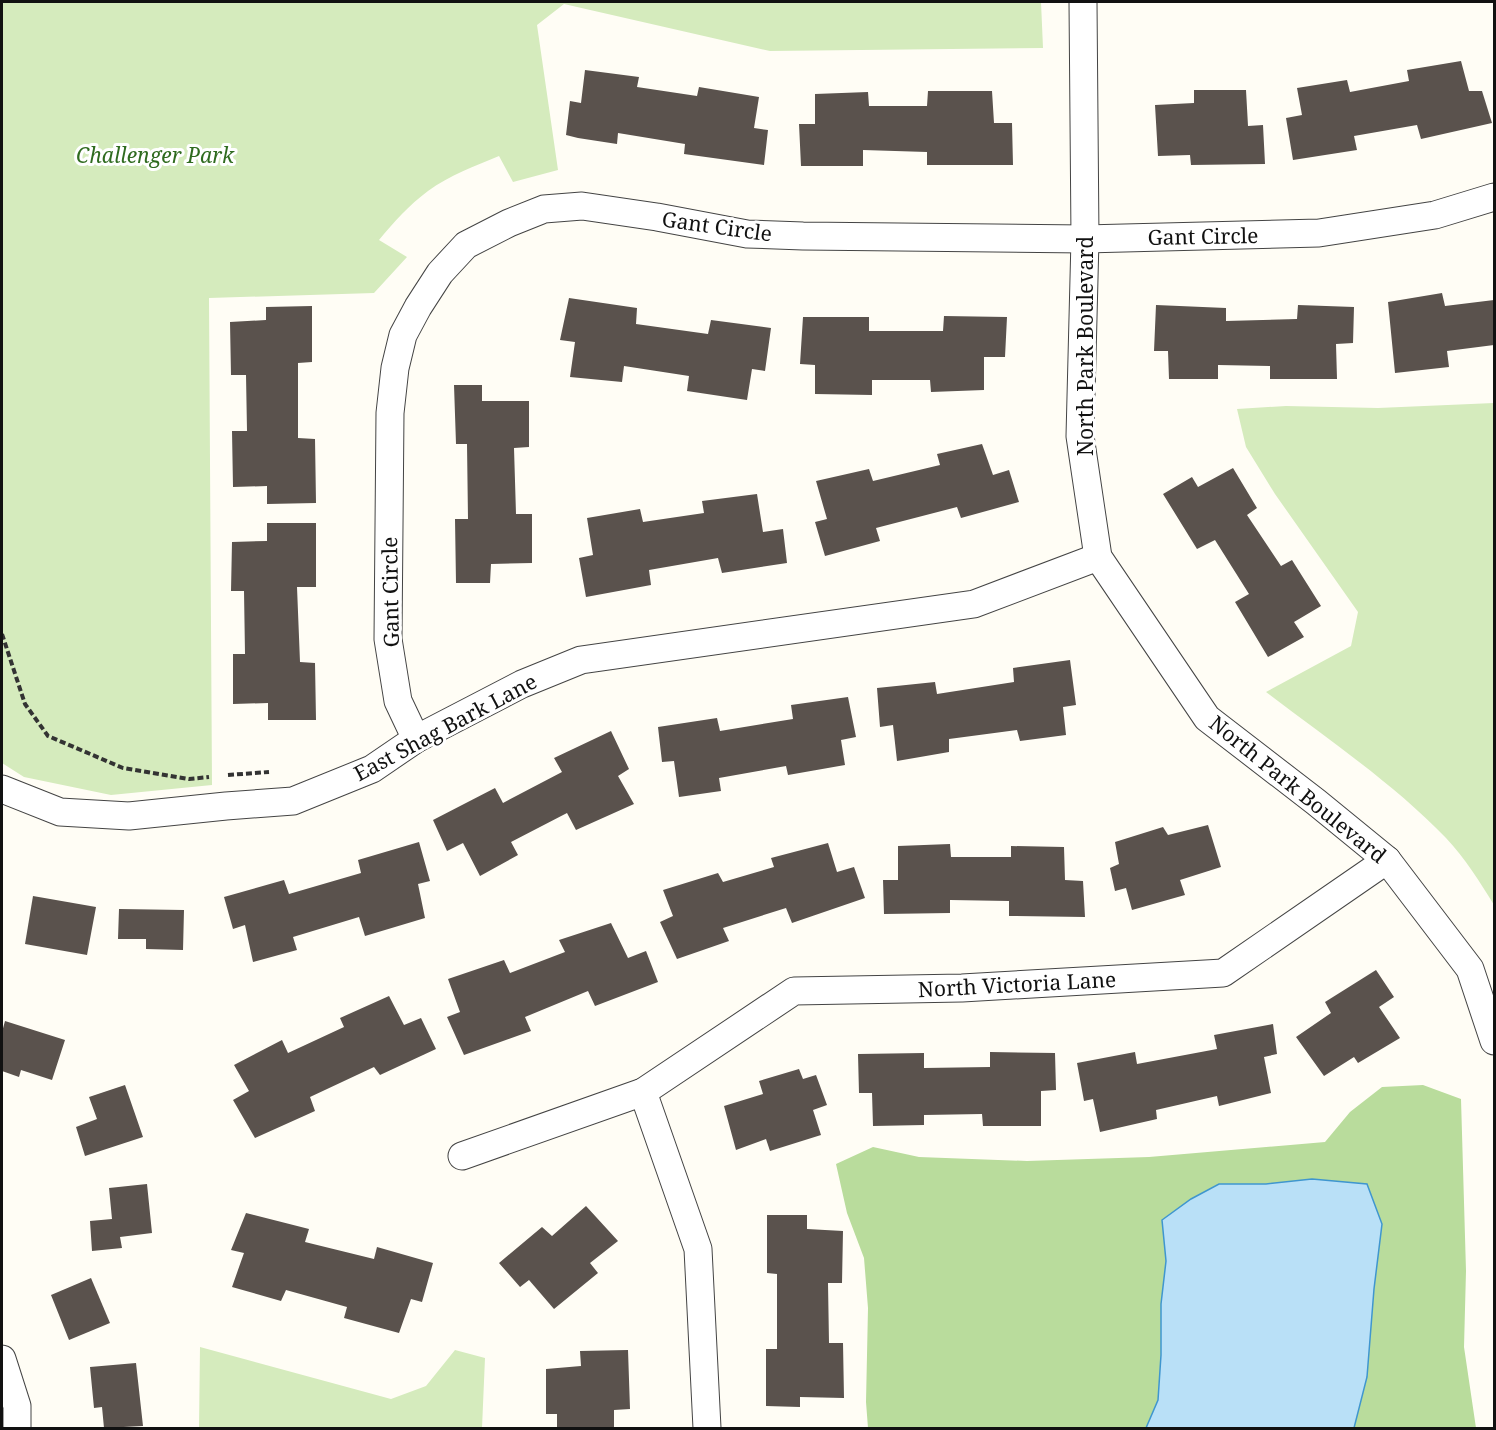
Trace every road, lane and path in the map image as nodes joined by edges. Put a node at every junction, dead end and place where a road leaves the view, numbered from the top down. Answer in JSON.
{"nodes":[{"id":1,"x":1083,"y":2,"type":"edge"},
{"id":2,"x":1494,"y":197,"type":"edge"},
{"id":3,"x":1085,"y":239,"type":"junction"},
{"id":4,"x":1098,"y":557,"type":"junction"},
{"id":5,"x":2,"y":634,"type":"edge"},
{"id":6,"x":416,"y":739,"type":"junction"},
{"id":7,"x":269,"y":772,"type":"dead end"},
{"id":8,"x":223,"y":776,"type":"dead end"},
{"id":9,"x":212,"y":777,"type":"dead end"},
{"id":10,"x":2,"y":789,"type":"edge"},
{"id":11,"x":1387,"y":860,"type":"junction"},
{"id":12,"x":1494,"y":1041,"type":"edge"},
{"id":13,"x":643,"y":1092,"type":"junction"},
{"id":14,"x":462,"y":1156,"type":"dead end"},
{"id":15,"x":2,"y":1359,"type":"edge"},
{"id":16,"x":17,"y":1428,"type":"edge"},
{"id":17,"x":707,"y":1428,"type":"edge"}],
"edges":[{"from":1,"to":3,"type":"street","name":"North Park Boulevard"},
{"from":2,"to":3,"type":"street","name":"Gant Circle"},
{"from":3,"to":4,"type":"street","name":"North Park Boulevard"},
{"from":3,"to":6,"type":"street","name":"Gant Circle"},
{"from":4,"to":6,"type":"street","name":"East Shag Bark Lane"},
{"from":4,"to":11,"type":"street","name":"North Park Boulevard"},
{"from":5,"to":9,"type":"path"},
{"from":6,"to":10,"type":"street","name":"East Shag Bark Lane"},
{"from":7,"to":8,"type":"path"},
{"from":11,"to":12,"type":"street","name":"North Park Boulevard"},
{"from":11,"to":13,"type":"street","name":"North Victoria Lane"},
{"from":13,"to":14,"type":"street","name":"North Victoria Lane"},
{"from":13,"to":17,"type":"street"},
{"from":15,"to":16,"type":"street"}]}
